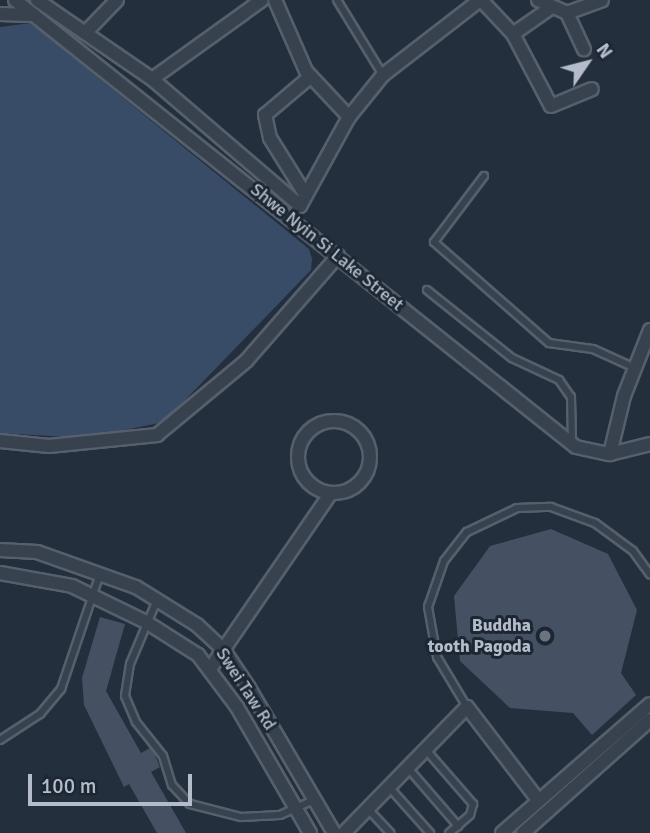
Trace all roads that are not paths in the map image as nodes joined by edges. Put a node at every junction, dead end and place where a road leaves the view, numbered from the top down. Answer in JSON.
{"nodes":[{"id":1,"x":37,"y":0,"type":"edge"},
{"id":2,"x":117,"y":0,"type":"edge"},
{"id":3,"x":262,"y":0,"type":"edge"},
{"id":4,"x":275,"y":0,"type":"edge"},
{"id":5,"x":337,"y":0,"type":"edge"},
{"id":6,"x":480,"y":0,"type":"edge"},
{"id":7,"x":538,"y":0,"type":"edge"},
{"id":8,"x":602,"y":0,"type":"edge"},
{"id":9,"x":16,"y":1,"type":"edge"},
{"id":10,"x":549,"y":9,"type":"junction"},
{"id":11,"x":567,"y":13,"type":"junction"},
{"id":12,"x":0,"y":14,"type":"edge"},
{"id":13,"x":32,"y":15,"type":"junction"},
{"id":14,"x":85,"y":33,"type":"junction"},
{"id":15,"x":513,"y":34,"type":"junction"},
{"id":16,"x":584,"y":49,"type":"dead end"},
{"id":17,"x":383,"y":75,"type":"junction"},
{"id":18,"x":310,"y":77,"type":"junction"},
{"id":19,"x":152,"y":79,"type":"junction"},
{"id":20,"x":592,"y":89,"type":"dead end"},
{"id":21,"x":349,"y":117,"type":"junction"},
{"id":22,"x":484,"y":176,"type":"dead end"},
{"id":23,"x":305,"y":194,"type":"junction"},
{"id":24,"x":338,"y":256,"type":"junction"},
{"id":25,"x":427,"y":290,"type":"dead end"},
{"id":26,"x":650,"y":330,"type":"edge"},
{"id":27,"x":635,"y":369,"type":"junction"},
{"id":28,"x":0,"y":442,"type":"edge"},
{"id":29,"x":572,"y":444,"type":"junction"},
{"id":30,"x":650,"y":444,"type":"edge"},
{"id":31,"x":610,"y":454,"type":"junction"},
{"id":32,"x":329,"y":496,"type":"junction"},
{"id":33,"x":5,"y":550,"type":"edge"},
{"id":34,"x":5,"y":572,"type":"edge"},
{"id":35,"x":100,"y":574,"type":"junction"},
{"id":36,"x":650,"y":574,"type":"edge"},
{"id":37,"x":90,"y":593,"type":"junction"},
{"id":38,"x":157,"y":600,"type":"junction"},
{"id":39,"x":146,"y":622,"type":"junction"},
{"id":40,"x":223,"y":649,"type":"junction"},
{"id":41,"x":210,"y":669,"type":"junction"},
{"id":42,"x":650,"y":704,"type":"edge"},
{"id":43,"x":467,"y":706,"type":"junction"},
{"id":44,"x":650,"y":720,"type":"edge"},
{"id":45,"x":0,"y":740,"type":"edge"},
{"id":46,"x":426,"y":750,"type":"junction"},
{"id":47,"x":408,"y":768,"type":"junction"},
{"id":48,"x":389,"y":787,"type":"junction"},
{"id":49,"x":314,"y":800,"type":"junction"},
{"id":50,"x":538,"y":800,"type":"junction"},
{"id":51,"x":368,"y":809,"type":"junction"},
{"id":52,"x":296,"y":810,"type":"junction"},
{"id":53,"x":458,"y":826,"type":"junction"},
{"id":54,"x":310,"y":833,"type":"edge"},
{"id":55,"x":334,"y":833,"type":"edge"},
{"id":56,"x":344,"y":833,"type":"edge"},
{"id":57,"x":390,"y":833,"type":"edge"},
{"id":58,"x":430,"y":833,"type":"edge"},
{"id":59,"x":450,"y":833,"type":"edge"},
{"id":60,"x":502,"y":833,"type":"edge"},
{"id":61,"x":523,"y":833,"type":"edge"}],
"edges":[{"from":1,"to":14,"type":"street"},
{"from":2,"to":14,"type":"street"},
{"from":3,"to":19,"type":"street"},
{"from":4,"to":18,"type":"street"},
{"from":5,"to":17,"type":"lane"},
{"from":6,"to":15,"type":"street"},
{"from":6,"to":17,"type":"street"},
{"from":7,"to":10,"type":"street"},
{"from":8,"to":11,"type":"street"},
{"from":9,"to":13,"type":"street","name":"Shwe Nyin Si Lake Street"},
{"from":10,"to":11,"type":"street"},
{"from":10,"to":15,"type":"street"},
{"from":11,"to":16,"type":"street"},
{"from":12,"to":13,"type":"street"},
{"from":13,"to":24,"type":"street","name":"Shwe Nyin Si Lake Street"},
{"from":14,"to":19,"type":"street"},
{"from":15,"to":20,"type":"street"},
{"from":17,"to":21,"type":"street"},
{"from":18,"to":21,"type":"street"},
{"from":18,"to":23,"type":"street"},
{"from":19,"to":23,"type":"street"},
{"from":21,"to":23,"type":"street"},
{"from":22,"to":27,"type":"lane"},
{"from":24,"to":28,"type":"street"},
{"from":24,"to":29,"type":"street","name":"Shwe Nyin Si Lake Street"},
{"from":25,"to":29,"type":"lane"},
{"from":26,"to":27,"type":"street"},
{"from":27,"to":31,"type":"street"},
{"from":29,"to":31,"type":"street","name":"Shwe Nyin Si Lake Street"},
{"from":30,"to":31,"type":"street","name":"Shwe Nyin Si Lake Street"},
{"from":32,"to":32,"type":"street"},
{"from":32,"to":40,"type":"street"},
{"from":33,"to":34,"type":"street"},
{"from":33,"to":35,"type":"street","name":"Swei Taw Rd"},
{"from":34,"to":37,"type":"street","name":"Swei Taw Rd"},
{"from":35,"to":37,"type":"lane"},
{"from":35,"to":38,"type":"street","name":"Swei Taw Rd"},
{"from":36,"to":43,"type":"lane"},
{"from":37,"to":39,"type":"street","name":"Swei Taw Rd"},
{"from":37,"to":45,"type":"lane"},
{"from":38,"to":39,"type":"lane"},
{"from":38,"to":40,"type":"street","name":"Swei Taw Rd"},
{"from":39,"to":41,"type":"street","name":"Swei Taw Rd"},
{"from":39,"to":52,"type":"lane"},
{"from":40,"to":41,"type":"street"},
{"from":40,"to":49,"type":"street","name":"Swei Taw Rd"},
{"from":41,"to":52,"type":"street","name":"Swei Taw Rd"},
{"from":42,"to":50,"type":"street"},
{"from":43,"to":46,"type":"street"},
{"from":43,"to":50,"type":"street"},
{"from":44,"to":61,"type":"street"},
{"from":46,"to":47,"type":"street"},
{"from":46,"to":53,"type":"lane"},
{"from":47,"to":48,"type":"street"},
{"from":47,"to":53,"type":"lane"},
{"from":48,"to":51,"type":"street"},
{"from":48,"to":58,"type":"lane"},
{"from":49,"to":52,"type":"lane"},
{"from":49,"to":55,"type":"street","name":"Swei Taw Rd"},
{"from":50,"to":60,"type":"street"},
{"from":51,"to":56,"type":"street"},
{"from":51,"to":57,"type":"lane"},
{"from":52,"to":54,"type":"street","name":"Swei Taw Rd"},
{"from":53,"to":59,"type":"lane"}]}
